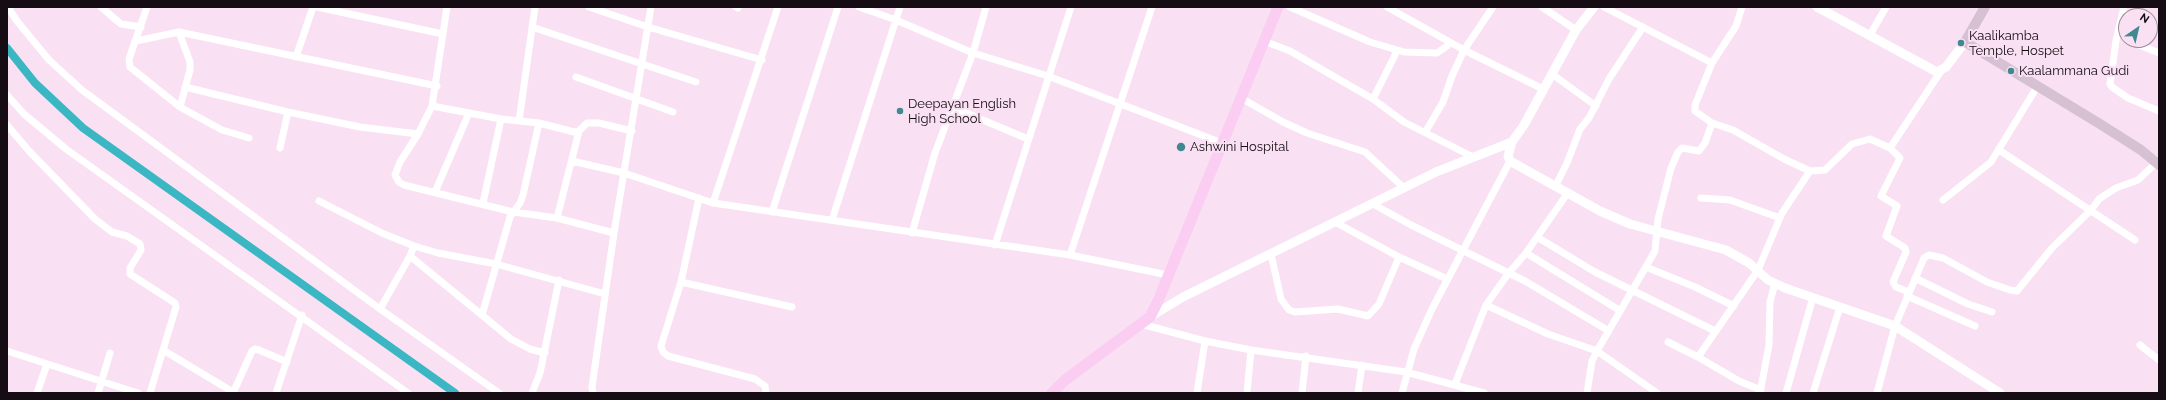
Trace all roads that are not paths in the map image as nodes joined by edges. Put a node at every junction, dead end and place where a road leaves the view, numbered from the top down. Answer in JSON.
{"nodes":[{"id":1,"x":8,"y":7,"type":"edge"},
{"id":2,"x":101,"y":7,"type":"edge"},
{"id":3,"x":147,"y":7,"type":"edge"},
{"id":4,"x":313,"y":7,"type":"edge"},
{"id":5,"x":317,"y":7,"type":"edge"},
{"id":6,"x":447,"y":7,"type":"edge"},
{"id":7,"x":535,"y":7,"type":"edge"},
{"id":8,"x":589,"y":7,"type":"edge"},
{"id":9,"x":652,"y":7,"type":"edge"},
{"id":10,"x":778,"y":7,"type":"edge"},
{"id":11,"x":838,"y":7,"type":"edge"},
{"id":12,"x":859,"y":7,"type":"edge"},
{"id":13,"x":900,"y":7,"type":"edge"},
{"id":14,"x":986,"y":7,"type":"edge"},
{"id":15,"x":1071,"y":7,"type":"edge"},
{"id":16,"x":1152,"y":7,"type":"edge"},
{"id":17,"x":1278,"y":7,"type":"edge"},
{"id":18,"x":1290,"y":7,"type":"edge"},
{"id":19,"x":1387,"y":7,"type":"edge"},
{"id":20,"x":1494,"y":7,"type":"edge"},
{"id":21,"x":1542,"y":7,"type":"edge"},
{"id":22,"x":1594,"y":7,"type":"edge"},
{"id":23,"x":1604,"y":7,"type":"edge"},
{"id":24,"x":1742,"y":7,"type":"edge"},
{"id":25,"x":1816,"y":7,"type":"edge"},
{"id":26,"x":1886,"y":7,"type":"edge"},
{"id":27,"x":2124,"y":7,"type":"edge"},
{"id":28,"x":1983,"y":8,"type":"edge"},
{"id":29,"x":896,"y":20,"type":"junction"},
{"id":30,"x":141,"y":27,"type":"junction"},
{"id":31,"x":532,"y":27,"type":"junction"},
{"id":32,"x":648,"y":27,"type":"junction"},
{"id":33,"x":1643,"y":27,"type":"junction"},
{"id":34,"x":1576,"y":30,"type":"junction"},
{"id":35,"x":179,"y":32,"type":"junction"},
{"id":36,"x":443,"y":34,"type":"junction"},
{"id":37,"x":1870,"y":35,"type":"junction"},
{"id":38,"x":2117,"y":35,"type":"joint"},
{"id":39,"x":136,"y":41,"type":"junction"},
{"id":40,"x":1264,"y":41,"type":"junction"},
{"id":41,"x":1450,"y":42,"type":"junction"},
{"id":42,"x":1965,"y":42,"type":"junction"},
{"id":43,"x":2147,"y":48,"type":"edge"},
{"id":44,"x":1464,"y":50,"type":"junction"},
{"id":45,"x":1396,"y":51,"type":"junction"},
{"id":46,"x":973,"y":53,"type":"junction"},
{"id":47,"x":2159,"y":53,"type":"edge"},
{"id":48,"x":296,"y":57,"type":"junction"},
{"id":49,"x":762,"y":60,"type":"junction"},
{"id":50,"x":1712,"y":63,"type":"junction"},
{"id":51,"x":643,"y":65,"type":"junction"},
{"id":52,"x":1941,"y":71,"type":"junction"},
{"id":53,"x":1552,"y":74,"type":"junction"},
{"id":54,"x":1048,"y":76,"type":"junction"},
{"id":55,"x":576,"y":77,"type":"dead end"},
{"id":56,"x":696,"y":82,"type":"dead end"},
{"id":57,"x":437,"y":86,"type":"junction"},
{"id":58,"x":185,"y":87,"type":"junction"},
{"id":59,"x":2037,"y":87,"type":"junction"},
{"id":60,"x":1543,"y":89,"type":"junction"},
{"id":61,"x":7,"y":95,"type":"edge"},
{"id":62,"x":1241,"y":98,"type":"junction"},
{"id":63,"x":1373,"y":99,"type":"junction"},
{"id":64,"x":637,"y":100,"type":"junction"},
{"id":65,"x":1121,"y":103,"type":"junction"},
{"id":66,"x":432,"y":106,"type":"junction"},
{"id":67,"x":1596,"y":106,"type":"junction"},
{"id":68,"x":180,"y":107,"type":"junction"},
{"id":69,"x":952,"y":107,"type":"junction"},
{"id":70,"x":2159,"y":111,"type":"edge"},
{"id":71,"x":288,"y":112,"type":"junction"},
{"id":72,"x":673,"y":112,"type":"dead end"},
{"id":73,"x":469,"y":113,"type":"junction"},
{"id":74,"x":501,"y":119,"type":"junction"},
{"id":75,"x":519,"y":121,"type":"junction"},
{"id":76,"x":539,"y":123,"type":"junction"},
{"id":77,"x":1712,"y":123,"type":"junction"},
{"id":78,"x":7,"y":124,"type":"edge"},
{"id":79,"x":579,"y":131,"type":"junction"},
{"id":80,"x":632,"y":131,"type":"junction"},
{"id":81,"x":1426,"y":131,"type":"junction"},
{"id":82,"x":418,"y":134,"type":"junction"},
{"id":83,"x":249,"y":138,"type":"dead end"},
{"id":84,"x":1028,"y":139,"type":"junction"},
{"id":85,"x":1512,"y":142,"type":"junction"},
{"id":86,"x":1222,"y":143,"type":"junction"},
{"id":87,"x":280,"y":148,"type":"dead end"},
{"id":88,"x":1890,"y":148,"type":"junction"},
{"id":89,"x":1999,"y":150,"type":"junction"},
{"id":90,"x":1473,"y":157,"type":"junction"},
{"id":91,"x":572,"y":161,"type":"junction"},
{"id":92,"x":1510,"y":162,"type":"junction"},
{"id":93,"x":2158,"y":164,"type":"edge"},
{"id":94,"x":1810,"y":171,"type":"junction"},
{"id":95,"x":624,"y":173,"type":"junction"},
{"id":96,"x":1555,"y":187,"type":"junction"},
{"id":97,"x":1404,"y":188,"type":"junction"},
{"id":98,"x":435,"y":192,"type":"junction"},
{"id":99,"x":1567,"y":194,"type":"junction"},
{"id":100,"x":699,"y":198,"type":"junction"},
{"id":101,"x":1701,"y":198,"type":"dead end"},
{"id":102,"x":319,"y":200,"type":"dead end"},
{"id":103,"x":1943,"y":200,"type":"dead end"},
{"id":104,"x":713,"y":203,"type":"junction"},
{"id":105,"x":483,"y":204,"type":"junction"},
{"id":106,"x":1373,"y":204,"type":"junction"},
{"id":107,"x":2091,"y":210,"type":"junction"},
{"id":108,"x":513,"y":212,"type":"junction"},
{"id":109,"x":772,"y":212,"type":"junction"},
{"id":110,"x":557,"y":218,"type":"junction"},
{"id":111,"x":1780,"y":218,"type":"junction"},
{"id":112,"x":832,"y":220,"type":"junction"},
{"id":113,"x":1335,"y":222,"type":"junction"},
{"id":114,"x":1656,"y":230,"type":"junction"},
{"id":115,"x":614,"y":233,"type":"junction"},
{"id":116,"x":912,"y":233,"type":"junction"},
{"id":117,"x":1537,"y":237,"type":"junction"},
{"id":118,"x":2135,"y":240,"type":"dead end"},
{"id":119,"x":994,"y":245,"type":"junction"},
{"id":120,"x":414,"y":246,"type":"junction"},
{"id":121,"x":1462,"y":251,"type":"junction"},
{"id":122,"x":1526,"y":253,"type":"junction"},
{"id":123,"x":1271,"y":254,"type":"junction"},
{"id":124,"x":1070,"y":255,"type":"junction"},
{"id":125,"x":410,"y":256,"type":"junction"},
{"id":126,"x":1399,"y":257,"type":"junction"},
{"id":127,"x":496,"y":264,"type":"junction"},
{"id":128,"x":1646,"y":267,"type":"junction"},
{"id":129,"x":1758,"y":270,"type":"junction"},
{"id":130,"x":1508,"y":274,"type":"junction"},
{"id":131,"x":1168,"y":275,"type":"junction"},
{"id":132,"x":1915,"y":278,"type":"junction"},
{"id":133,"x":558,"y":280,"type":"junction"},
{"id":134,"x":1447,"y":280,"type":"junction"},
{"id":135,"x":681,"y":282,"type":"junction"},
{"id":136,"x":1775,"y":283,"type":"junction"},
{"id":137,"x":1631,"y":290,"type":"junction"},
{"id":138,"x":605,"y":294,"type":"junction"},
{"id":139,"x":1908,"y":294,"type":"junction"},
{"id":140,"x":1813,"y":297,"type":"junction"},
{"id":141,"x":1486,"y":305,"type":"junction"},
{"id":142,"x":1734,"y":306,"type":"junction"},
{"id":143,"x":1840,"y":306,"type":"junction"},
{"id":144,"x":792,"y":308,"type":"dead end"},
{"id":145,"x":380,"y":309,"type":"junction"},
{"id":146,"x":1619,"y":310,"type":"junction"},
{"id":147,"x":1992,"y":312,"type":"dead end"},
{"id":148,"x":482,"y":315,"type":"junction"},
{"id":149,"x":302,"y":316,"type":"junction"},
{"id":150,"x":1145,"y":321,"type":"junction"},
{"id":151,"x":1895,"y":326,"type":"junction"},
{"id":152,"x":1975,"y":326,"type":"dead end"},
{"id":153,"x":1609,"y":331,"type":"junction"},
{"id":154,"x":1715,"y":331,"type":"junction"},
{"id":155,"x":1205,"y":341,"type":"junction"},
{"id":156,"x":1668,"y":342,"type":"dead end"},
{"id":157,"x":2140,"y":345,"type":"dead end"},
{"id":158,"x":7,"y":350,"type":"edge"},
{"id":159,"x":163,"y":350,"type":"junction"},
{"id":160,"x":1251,"y":350,"type":"junction"},
{"id":161,"x":1597,"y":351,"type":"junction"},
{"id":162,"x":110,"y":353,"type":"dead end"},
{"id":163,"x":544,"y":353,"type":"junction"},
{"id":164,"x":1306,"y":356,"type":"junction"},
{"id":165,"x":1698,"y":357,"type":"junction"},
{"id":166,"x":2159,"y":360,"type":"edge"},
{"id":167,"x":287,"y":362,"type":"junction"},
{"id":168,"x":47,"y":364,"type":"junction"},
{"id":169,"x":1362,"y":365,"type":"junction"},
{"id":170,"x":1406,"y":372,"type":"junction"},
{"id":171,"x":102,"y":381,"type":"junction"},
{"id":172,"x":1455,"y":384,"type":"junction"},
{"id":173,"x":233,"y":392,"type":"edge"},
{"id":174,"x":1760,"y":392,"type":"edge"},
{"id":175,"x":38,"y":393,"type":"edge"},
{"id":176,"x":98,"y":393,"type":"edge"},
{"id":177,"x":138,"y":393,"type":"edge"},
{"id":178,"x":150,"y":393,"type":"edge"},
{"id":179,"x":276,"y":393,"type":"edge"},
{"id":180,"x":408,"y":393,"type":"edge"},
{"id":181,"x":498,"y":393,"type":"edge"},
{"id":182,"x":532,"y":393,"type":"edge"},
{"id":183,"x":593,"y":393,"type":"edge"},
{"id":184,"x":766,"y":393,"type":"edge"},
{"id":185,"x":1052,"y":393,"type":"edge"},
{"id":186,"x":1197,"y":393,"type":"edge"},
{"id":187,"x":1247,"y":393,"type":"edge"},
{"id":188,"x":1302,"y":393,"type":"edge"},
{"id":189,"x":1358,"y":393,"type":"edge"},
{"id":190,"x":1402,"y":393,"type":"edge"},
{"id":191,"x":1484,"y":393,"type":"edge"},
{"id":192,"x":1587,"y":393,"type":"edge"},
{"id":193,"x":1657,"y":393,"type":"edge"},
{"id":194,"x":1786,"y":393,"type":"edge"},
{"id":195,"x":1813,"y":393,"type":"edge"},
{"id":196,"x":1876,"y":393,"type":"edge"},
{"id":197,"x":2000,"y":393,"type":"edge"}],
"edges":[{"from":1,"to":145,"type":"street"},
{"from":2,"to":30,"type":"street"},
{"from":3,"to":30,"type":"street"},
{"from":4,"to":48,"type":"street"},
{"from":5,"to":36,"type":"street"},
{"from":6,"to":36,"type":"street"},
{"from":7,"to":31,"type":"street"},
{"from":8,"to":32,"type":"street"},
{"from":9,"to":32,"type":"street"},
{"from":10,"to":49,"type":"street"},
{"from":11,"to":109,"type":"street"},
{"from":12,"to":29,"type":"street"},
{"from":13,"to":29,"type":"street"},
{"from":14,"to":46,"type":"street"},
{"from":15,"to":54,"type":"street"},
{"from":16,"to":65,"type":"street"},
{"from":17,"to":40,"type":"main road"},
{"from":18,"to":45,"type":"street"},
{"from":19,"to":41,"type":"street"},
{"from":20,"to":44,"type":"street"},
{"from":21,"to":34,"type":"street"},
{"from":22,"to":34,"type":"street"},
{"from":23,"to":33,"type":"street"},
{"from":24,"to":50,"type":"street"},
{"from":25,"to":37,"type":"street"},
{"from":26,"to":37,"type":"street"},
{"from":27,"to":38,"type":"street"},
{"from":28,"to":42,"type":"main road"},
{"from":29,"to":46,"type":"street"},
{"from":29,"to":112,"type":"street"},
{"from":30,"to":39,"type":"street"},
{"from":31,"to":51,"type":"street"},
{"from":31,"to":75,"type":"street"},
{"from":32,"to":49,"type":"street"},
{"from":32,"to":51,"type":"street"},
{"from":33,"to":50,"type":"street"},
{"from":33,"to":67,"type":"street"},
{"from":34,"to":53,"type":"street"},
{"from":35,"to":39,"type":"street"},
{"from":35,"to":48,"type":"street"},
{"from":35,"to":58,"type":"street"},
{"from":36,"to":57,"type":"street"},
{"from":37,"to":52,"type":"street"},
{"from":38,"to":70,"type":"street"},
{"from":39,"to":68,"type":"street"},
{"from":40,"to":62,"type":"main road"},
{"from":40,"to":63,"type":"street"},
{"from":41,"to":44,"type":"street"},
{"from":41,"to":45,"type":"street"},
{"from":42,"to":52,"type":"street"},
{"from":42,"to":59,"type":"main road"},
{"from":43,"to":47,"type":"street"},
{"from":44,"to":60,"type":"street"},
{"from":44,"to":81,"type":"street"},
{"from":45,"to":63,"type":"street"},
{"from":46,"to":54,"type":"street"},
{"from":46,"to":69,"type":"street"},
{"from":48,"to":57,"type":"street"},
{"from":49,"to":104,"type":"street"},
{"from":50,"to":77,"type":"street"},
{"from":51,"to":56,"type":"street"},
{"from":51,"to":64,"type":"street"},
{"from":52,"to":88,"type":"street"},
{"from":53,"to":60,"type":"street"},
{"from":53,"to":67,"type":"street"},
{"from":54,"to":65,"type":"street"},
{"from":54,"to":84,"type":"street"},
{"from":55,"to":64,"type":"street"},
{"from":57,"to":66,"type":"street"},
{"from":58,"to":68,"type":"street"},
{"from":58,"to":71,"type":"street"},
{"from":59,"to":89,"type":"street"},
{"from":59,"to":93,"type":"main road"},
{"from":60,"to":85,"type":"street"},
{"from":61,"to":149,"type":"street"},
{"from":62,"to":86,"type":"main road"},
{"from":62,"to":97,"type":"street"},
{"from":63,"to":81,"type":"street"},
{"from":64,"to":72,"type":"street"},
{"from":64,"to":80,"type":"street"},
{"from":65,"to":86,"type":"street"},
{"from":65,"to":124,"type":"street"},
{"from":66,"to":73,"type":"street"},
{"from":66,"to":82,"type":"street"},
{"from":67,"to":96,"type":"street"},
{"from":68,"to":83,"type":"street"},
{"from":69,"to":84,"type":"street"},
{"from":69,"to":116,"type":"street"},
{"from":71,"to":82,"type":"street"},
{"from":71,"to":87,"type":"street"},
{"from":73,"to":74,"type":"street"},
{"from":73,"to":98,"type":"street"},
{"from":74,"to":75,"type":"street"},
{"from":74,"to":105,"type":"street"},
{"from":75,"to":76,"type":"street"},
{"from":76,"to":79,"type":"street"},
{"from":76,"to":108,"type":"street"},
{"from":77,"to":94,"type":"street"},
{"from":77,"to":114,"type":"street"},
{"from":78,"to":159,"type":"street"},
{"from":79,"to":80,"type":"street"},
{"from":79,"to":91,"type":"street"},
{"from":80,"to":95,"type":"street"},
{"from":81,"to":90,"type":"street"},
{"from":82,"to":98,"type":"street"},
{"from":84,"to":119,"type":"street"},
{"from":85,"to":90,"type":"street"},
{"from":85,"to":92,"type":"street"},
{"from":86,"to":131,"type":"main road"},
{"from":88,"to":94,"type":"street"},
{"from":88,"to":139,"type":"street"},
{"from":89,"to":103,"type":"street"},
{"from":89,"to":107,"type":"street"},
{"from":90,"to":97,"type":"street"},
{"from":91,"to":95,"type":"street"},
{"from":91,"to":110,"type":"street"},
{"from":92,"to":96,"type":"street"},
{"from":92,"to":121,"type":"street"},
{"from":93,"to":107,"type":"street"},
{"from":94,"to":111,"type":"street"},
{"from":95,"to":100,"type":"street"},
{"from":95,"to":115,"type":"street"},
{"from":96,"to":99,"type":"street"},
{"from":97,"to":106,"type":"street"},
{"from":98,"to":105,"type":"street"},
{"from":99,"to":114,"type":"street"},
{"from":99,"to":117,"type":"street"},
{"from":100,"to":104,"type":"street"},
{"from":100,"to":135,"type":"street"},
{"from":101,"to":111,"type":"street"},
{"from":102,"to":120,"type":"street"},
{"from":104,"to":109,"type":"street"},
{"from":105,"to":108,"type":"street"},
{"from":106,"to":113,"type":"street"},
{"from":106,"to":121,"type":"street"},
{"from":107,"to":118,"type":"street"},
{"from":107,"to":132,"type":"street"},
{"from":108,"to":110,"type":"street"},
{"from":108,"to":127,"type":"street"},
{"from":109,"to":112,"type":"street"},
{"from":110,"to":115,"type":"street"},
{"from":111,"to":129,"type":"street"},
{"from":112,"to":116,"type":"street"},
{"from":113,"to":123,"type":"street"},
{"from":113,"to":126,"type":"street"},
{"from":114,"to":128,"type":"street"},
{"from":114,"to":129,"type":"street"},
{"from":115,"to":138,"type":"street"},
{"from":116,"to":119,"type":"street"},
{"from":117,"to":122,"type":"street"},
{"from":117,"to":137,"type":"street"},
{"from":119,"to":124,"type":"street"},
{"from":120,"to":125,"type":"street"},
{"from":120,"to":127,"type":"street"},
{"from":121,"to":130,"type":"street"},
{"from":121,"to":134,"type":"street"},
{"from":122,"to":130,"type":"street"},
{"from":122,"to":146,"type":"street"},
{"from":123,"to":126,"type":"street"},
{"from":123,"to":150,"type":"street"},
{"from":124,"to":131,"type":"street"},
{"from":125,"to":145,"type":"street"},
{"from":125,"to":148,"type":"street"},
{"from":126,"to":134,"type":"street"},
{"from":127,"to":133,"type":"street"},
{"from":127,"to":148,"type":"street"},
{"from":128,"to":137,"type":"street"},
{"from":128,"to":142,"type":"street"},
{"from":129,"to":136,"type":"street"},
{"from":129,"to":142,"type":"street"},
{"from":130,"to":141,"type":"street"},
{"from":130,"to":153,"type":"street"},
{"from":131,"to":150,"type":"main road"},
{"from":132,"to":139,"type":"street"},
{"from":132,"to":147,"type":"street"},
{"from":133,"to":138,"type":"street"},
{"from":133,"to":163,"type":"street"},
{"from":134,"to":170,"type":"street"},
{"from":135,"to":144,"type":"street"},
{"from":135,"to":184,"type":"street"},
{"from":136,"to":140,"type":"street"},
{"from":136,"to":174,"type":"street"},
{"from":137,"to":146,"type":"street"},
{"from":137,"to":154,"type":"street"},
{"from":138,"to":183,"type":"street"},
{"from":139,"to":151,"type":"street"},
{"from":139,"to":152,"type":"street"},
{"from":140,"to":143,"type":"street"},
{"from":140,"to":194,"type":"street"},
{"from":141,"to":161,"type":"street"},
{"from":141,"to":172,"type":"street"},
{"from":142,"to":154,"type":"street"},
{"from":143,"to":151,"type":"street"},
{"from":143,"to":195,"type":"street"},
{"from":145,"to":181,"type":"street"},
{"from":146,"to":153,"type":"street"},
{"from":148,"to":163,"type":"street"},
{"from":149,"to":167,"type":"street"},
{"from":149,"to":180,"type":"street"},
{"from":150,"to":155,"type":"street"},
{"from":150,"to":185,"type":"main road"},
{"from":151,"to":196,"type":"street"},
{"from":151,"to":197,"type":"street"},
{"from":153,"to":161,"type":"street"},
{"from":154,"to":165,"type":"street"},
{"from":155,"to":160,"type":"street"},
{"from":155,"to":186,"type":"street"},
{"from":156,"to":165,"type":"street"},
{"from":157,"to":166,"type":"street"},
{"from":158,"to":168,"type":"street"},
{"from":159,"to":173,"type":"street"},
{"from":159,"to":178,"type":"street"},
{"from":160,"to":164,"type":"street"},
{"from":160,"to":187,"type":"street"},
{"from":161,"to":192,"type":"street"},
{"from":161,"to":193,"type":"street"},
{"from":162,"to":171,"type":"street"},
{"from":163,"to":182,"type":"street"},
{"from":164,"to":169,"type":"street"},
{"from":164,"to":188,"type":"street"},
{"from":165,"to":174,"type":"street"},
{"from":167,"to":173,"type":"street"},
{"from":167,"to":179,"type":"street"},
{"from":168,"to":171,"type":"street"},
{"from":168,"to":175,"type":"street"},
{"from":169,"to":170,"type":"street"},
{"from":169,"to":189,"type":"street"},
{"from":170,"to":172,"type":"street"},
{"from":170,"to":190,"type":"street"},
{"from":171,"to":176,"type":"street"},
{"from":171,"to":177,"type":"street"},
{"from":172,"to":191,"type":"street"}]}
